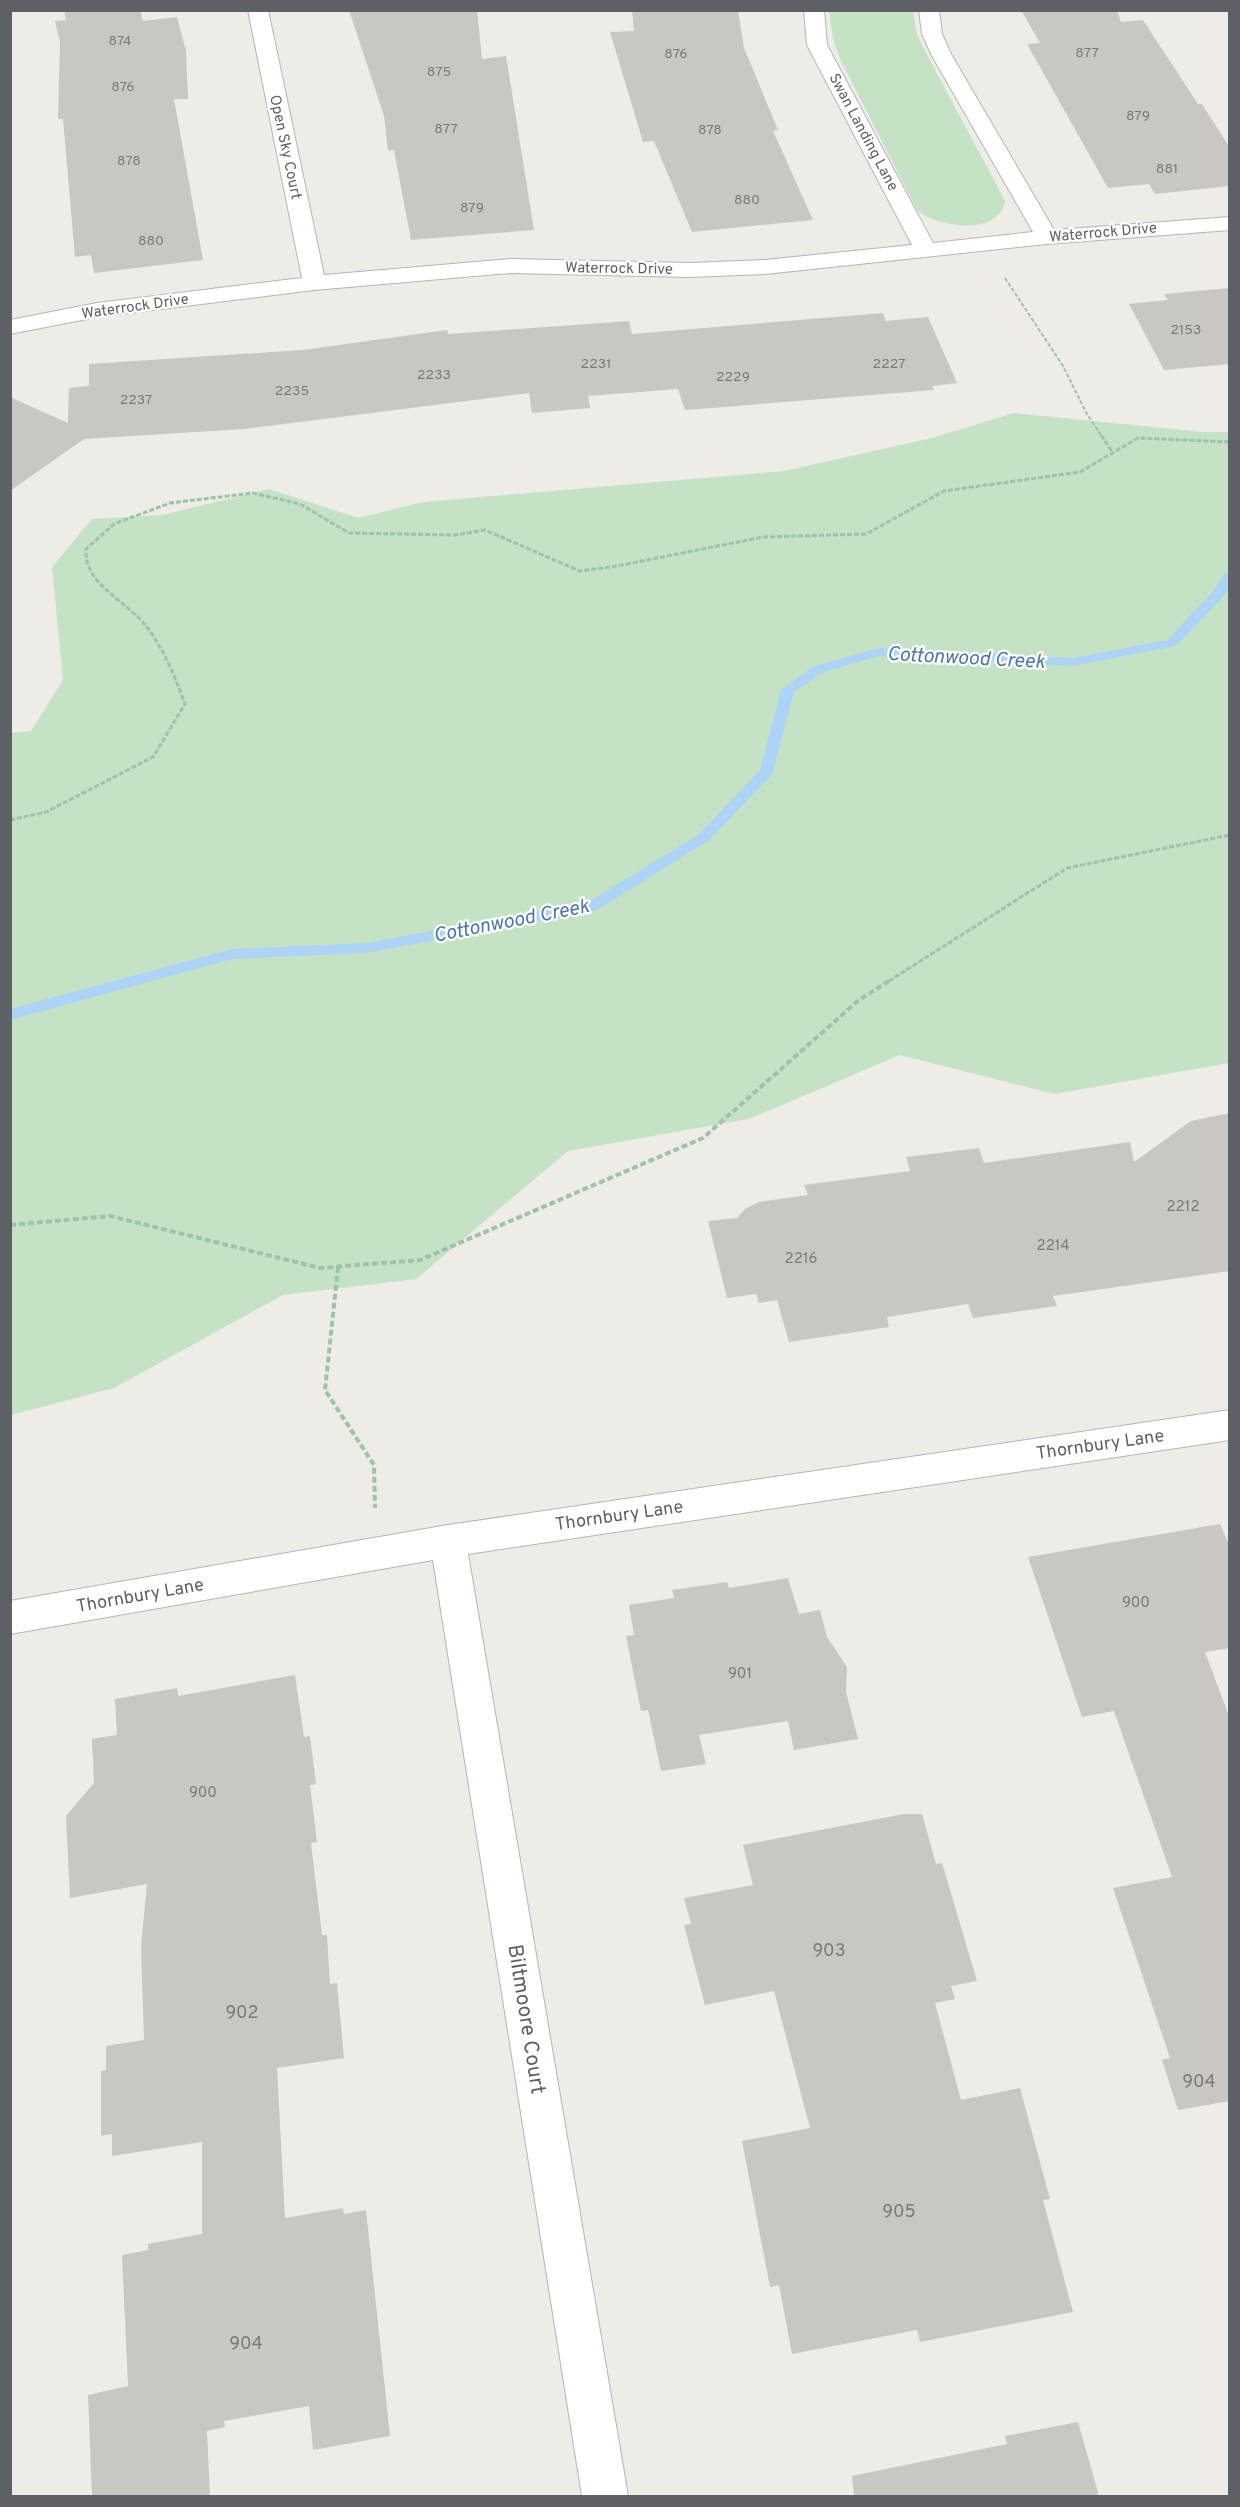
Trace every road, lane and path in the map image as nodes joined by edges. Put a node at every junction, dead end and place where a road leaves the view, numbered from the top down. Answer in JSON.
{"nodes":[{"id":1,"x":258,"y":10,"type":"edge"},
{"id":2,"x":814,"y":10,"type":"edge"},
{"id":3,"x":930,"y":10,"type":"edge"},
{"id":4,"x":1230,"y":223,"type":"edge"},
{"id":5,"x":1047,"y":237,"type":"junction"},
{"id":6,"x":986,"y":243,"type":"junction"},
{"id":7,"x":926,"y":250,"type":"junction"},
{"id":8,"x":314,"y":283,"type":"junction"},
{"id":9,"x":10,"y":327,"type":"edge"},
{"id":10,"x":1230,"y":442,"type":"edge"},
{"id":11,"x":1113,"y":453,"type":"junction"},
{"id":12,"x":10,"y":820,"type":"edge"},
{"id":13,"x":1230,"y":835,"type":"edge"},
{"id":14,"x":10,"y":1225,"type":"edge"},
{"id":15,"x":338,"y":1267,"type":"junction"},
{"id":16,"x":1230,"y":1425,"type":"edge"},
{"id":17,"x":448,"y":1541,"type":"junction"},
{"id":18,"x":377,"y":1553,"type":"junction"},
{"id":19,"x":10,"y":1618,"type":"edge"},
{"id":20,"x":605,"y":2496,"type":"edge"}],
"edges":[{"from":1,"to":8,"type":"street","name":"Open Sky Court"},
{"from":2,"to":7,"type":"street","name":"Swan Landing Lane"},
{"from":3,"to":5,"type":"street"},
{"from":4,"to":5,"type":"street","name":"Waterrock Drive"},
{"from":5,"to":6,"type":"street","name":"Waterrock Drive"},
{"from":6,"to":7,"type":"street","name":"Waterrock Drive"},
{"from":6,"to":11,"type":"path"},
{"from":7,"to":8,"type":"street","name":"Waterrock Drive"},
{"from":8,"to":9,"type":"street","name":"Waterrock Drive"},
{"from":10,"to":11,"type":"path"},
{"from":11,"to":12,"type":"path"},
{"from":13,"to":15,"type":"path"},
{"from":14,"to":15,"type":"path"},
{"from":15,"to":18,"type":"path"},
{"from":16,"to":17,"type":"street","name":"Thornbury Lane"},
{"from":17,"to":18,"type":"street","name":"Thornbury Lane"},
{"from":17,"to":20,"type":"street","name":"Biltmoore Court"},
{"from":18,"to":19,"type":"street","name":"Thornbury Lane"}]}
